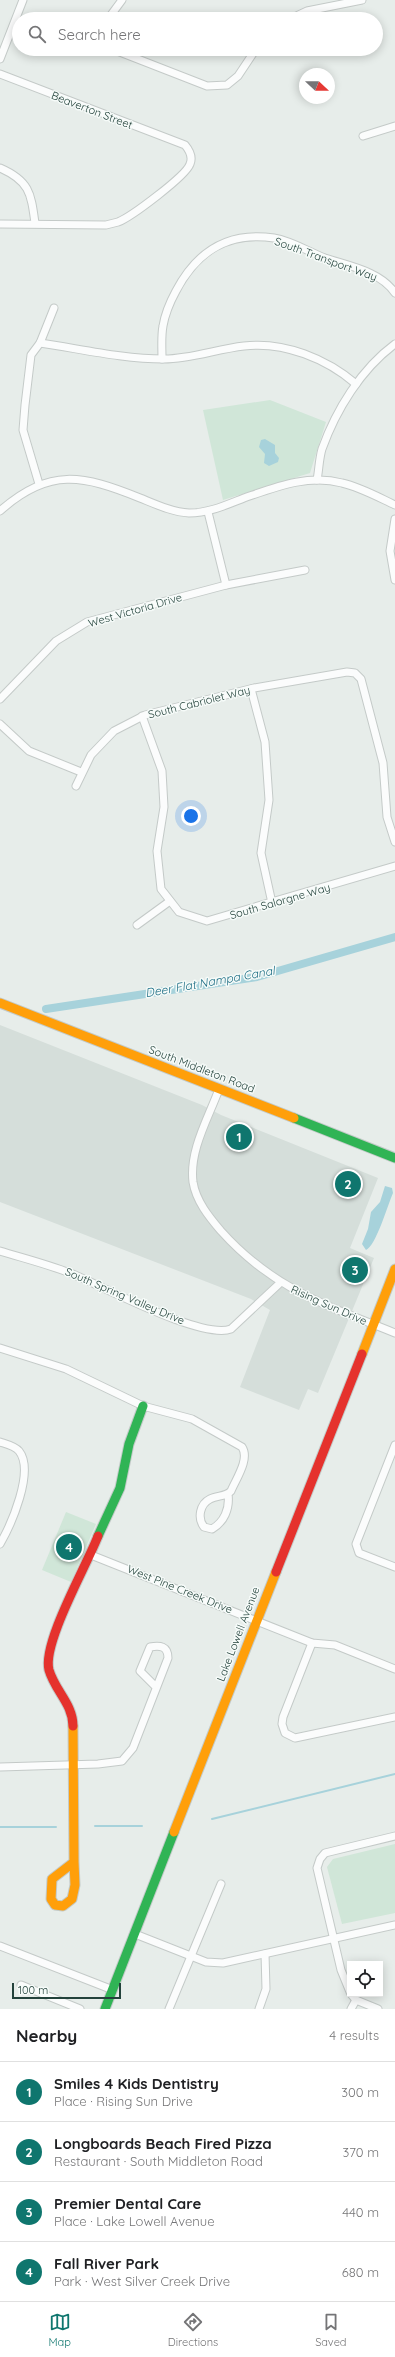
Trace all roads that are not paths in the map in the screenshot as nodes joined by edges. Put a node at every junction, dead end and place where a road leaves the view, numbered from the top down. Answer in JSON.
{"nodes":[{"id":1,"x":23,"y":0,"type":"edge"},
{"id":2,"x":122,"y":0,"type":"edge"},
{"id":3,"x":362,"y":0,"type":"edge"},
{"id":4,"x":18,"y":12,"type":"edge"},
{"id":5,"x":113,"y":12,"type":"edge"},
{"id":6,"x":305,"y":12,"type":"edge"},
{"id":7,"x":12,"y":28,"type":"edge"},
{"id":8,"x":130,"y":56,"type":"edge"},
{"id":9,"x":251,"y":56,"type":"edge"},
{"id":10,"x":0,"y":59,"type":"edge"},
{"id":11,"x":0,"y":74,"type":"edge"},
{"id":12,"x":395,"y":126,"type":"edge"},
{"id":13,"x":363,"y":136,"type":"dead end"},
{"id":14,"x":0,"y":168,"type":"edge"},
{"id":15,"x":35,"y":223,"type":"junction"},
{"id":16,"x":0,"y":224,"type":"edge"},
{"id":17,"x":395,"y":293,"type":"edge"},
{"id":18,"x":54,"y":308,"type":"dead end"},
{"id":19,"x":40,"y":343,"type":"junction"},
{"id":20,"x":395,"y":344,"type":"edge"},
{"id":21,"x":162,"y":359,"type":"junction"},
{"id":22,"x":356,"y":384,"type":"junction"},
{"id":23,"x":318,"y":480,"type":"junction"},
{"id":24,"x":39,"y":484,"type":"junction"},
{"id":25,"x":395,"y":505,"type":"edge"},
{"id":26,"x":0,"y":511,"type":"edge"},
{"id":27,"x":208,"y":512,"type":"junction"},
{"id":28,"x":395,"y":519,"type":"edge"},
{"id":29,"x":305,"y":570,"type":"dead end"},
{"id":30,"x":395,"y":580,"type":"edge"},
{"id":31,"x":226,"y":585,"type":"junction"},
{"id":32,"x":251,"y":689,"type":"junction"},
{"id":33,"x":0,"y":699,"type":"edge"},
{"id":34,"x":142,"y":716,"type":"junction"},
{"id":35,"x":0,"y":724,"type":"edge"},
{"id":36,"x":81,"y":772,"type":"junction"},
{"id":37,"x":76,"y":786,"type":"dead end"},
{"id":38,"x":395,"y":842,"type":"edge"},
{"id":39,"x":395,"y":866,"type":"edge"},
{"id":40,"x":170,"y":901,"type":"junction"},
{"id":41,"x":272,"y":903,"type":"junction"},
{"id":42,"x":137,"y":924,"type":"dead end"},
{"id":43,"x":0,"y":1003,"type":"edge"},
{"id":44,"x":219,"y":1089,"type":"junction"},
{"id":45,"x":395,"y":1158,"type":"edge"},
{"id":46,"x":0,"y":1250,"type":"edge"},
{"id":47,"x":395,"y":1269,"type":"edge"},
{"id":48,"x":280,"y":1283,"type":"junction"},
{"id":49,"x":373,"y":1324,"type":"junction"},
{"id":50,"x":395,"y":1333,"type":"edge"},
{"id":51,"x":0,"y":1348,"type":"edge"},
{"id":52,"x":143,"y":1406,"type":"junction"},
{"id":53,"x":0,"y":1442,"type":"edge"},
{"id":54,"x":395,"y":1446,"type":"edge"},
{"id":55,"x":228,"y":1494,"type":"junction"},
{"id":56,"x":0,"y":1544,"type":"edge"},
{"id":57,"x":92,"y":1555,"type":"junction"},
{"id":58,"x":395,"y":1567,"type":"edge"},
{"id":59,"x":256,"y":1620,"type":"junction"},
{"id":60,"x":312,"y":1643,"type":"junction"},
{"id":61,"x":395,"y":1669,"type":"edge"},
{"id":62,"x":156,"y":1687,"type":"junction"},
{"id":63,"x":395,"y":1717,"type":"edge"},
{"id":64,"x":74,"y":1765,"type":"junction"},
{"id":65,"x":0,"y":1767,"type":"edge"},
{"id":66,"x":395,"y":1836,"type":"edge"},
{"id":67,"x":74,"y":1862,"type":"junction"},
{"id":68,"x":221,"y":1884,"type":"dead end"},
{"id":69,"x":395,"y":1925,"type":"edge"},
{"id":70,"x":135,"y":1934,"type":"junction"},
{"id":71,"x":333,"y":1939,"type":"junction"},
{"id":72,"x":0,"y":1946,"type":"edge"},
{"id":73,"x":265,"y":1954,"type":"junction"},
{"id":74,"x":190,"y":1956,"type":"junction"},
{"id":75,"x":347,"y":1984,"type":"edge"},
{"id":76,"x":21,"y":1985,"type":"dead end"},
{"id":77,"x":113,"y":1990,"type":"junction"},
{"id":78,"x":352,"y":1997,"type":"edge"},
{"id":79,"x":354,"y":1997,"type":"edge"},
{"id":80,"x":80,"y":2009,"type":"edge"},
{"id":81,"x":105,"y":2009,"type":"edge"},
{"id":82,"x":169,"y":2009,"type":"edge"},
{"id":83,"x":258,"y":2009,"type":"edge"},
{"id":84,"x":351,"y":2009,"type":"edge"},
{"id":85,"x":378,"y":2009,"type":"edge"}],
"edges":[{"from":1,"to":4,"type":"street"},
{"from":2,"to":5,"type":"street"},
{"from":3,"to":6,"type":"street"},
{"from":7,"to":10,"type":"street"},
{"from":8,"to":9,"type":"street"},
{"from":11,"to":15,"type":"street","name":"Beaverton Street"},
{"from":12,"to":13,"type":"street"},
{"from":14,"to":15,"type":"street"},
{"from":15,"to":16,"type":"street"},
{"from":17,"to":21,"type":"street","name":"South Transport Way"},
{"from":18,"to":19,"type":"street"},
{"from":19,"to":21,"type":"street"},
{"from":19,"to":24,"type":"street"},
{"from":20,"to":22,"type":"street"},
{"from":21,"to":22,"type":"street"},
{"from":22,"to":23,"type":"street"},
{"from":23,"to":25,"type":"street"},
{"from":23,"to":27,"type":"street"},
{"from":24,"to":26,"type":"street"},
{"from":24,"to":27,"type":"street"},
{"from":27,"to":31,"type":"street"},
{"from":28,"to":30,"type":"street"},
{"from":29,"to":31,"type":"street","name":"West Victoria Drive"},
{"from":31,"to":33,"type":"street","name":"West Victoria Drive"},
{"from":32,"to":34,"type":"street","name":"South Cabriolet Way"},
{"from":32,"to":38,"type":"street","name":"South Cabriolet Way"},
{"from":32,"to":41,"type":"street"},
{"from":34,"to":36,"type":"street","name":"South Cabriolet Way"},
{"from":34,"to":40,"type":"street","name":"South Salorgne Way"},
{"from":35,"to":36,"type":"street"},
{"from":36,"to":37,"type":"street","name":"South Cabriolet Way"},
{"from":39,"to":41,"type":"street","name":"South Salorgne Way"},
{"from":40,"to":41,"type":"street","name":"South Salorgne Way"},
{"from":40,"to":42,"type":"street"},
{"from":43,"to":44,"type":"main road","name":"South Middleton Road"},
{"from":44,"to":45,"type":"main road","name":"South Middleton Road"},
{"from":44,"to":48,"type":"street","name":"Rising Sun Drive"},
{"from":46,"to":48,"type":"street","name":"South Spring Valley Drive"},
{"from":47,"to":49,"type":"main road","name":"Lake Lowell Avenue"},
{"from":48,"to":49,"type":"street","name":"Rising Sun Drive"},
{"from":49,"to":50,"type":"street","name":"Rising Sun Drive"},
{"from":49,"to":59,"type":"main road","name":"Lake Lowell Avenue"},
{"from":51,"to":52,"type":"street"},
{"from":52,"to":55,"type":"street"},
{"from":52,"to":57,"type":"main road"},
{"from":53,"to":56,"type":"street"},
{"from":54,"to":58,"type":"street"},
{"from":55,"to":55,"type":"street"},
{"from":57,"to":59,"type":"street","name":"West Pine Creek Drive"},
{"from":57,"to":64,"type":"main road"},
{"from":59,"to":60,"type":"street","name":"West Pine Creek Drive"},
{"from":59,"to":70,"type":"main road","name":"Lake Lowell Avenue"},
{"from":60,"to":61,"type":"street","name":"West Pine Creek Drive"},
{"from":60,"to":63,"type":"street"},
{"from":62,"to":62,"type":"street"},
{"from":62,"to":64,"type":"street"},
{"from":64,"to":65,"type":"street"},
{"from":64,"to":67,"type":"main road"},
{"from":66,"to":71,"type":"street"},
{"from":67,"to":67,"type":"main road"},
{"from":68,"to":74,"type":"street"},
{"from":69,"to":71,"type":"street"},
{"from":70,"to":74,"type":"street"},
{"from":70,"to":77,"type":"main road","name":"Lake Lowell Avenue"},
{"from":71,"to":73,"type":"street"},
{"from":71,"to":75,"type":"street"},
{"from":72,"to":77,"type":"street"},
{"from":73,"to":74,"type":"street"},
{"from":73,"to":83,"type":"street"},
{"from":74,"to":82,"type":"street"},
{"from":76,"to":80,"type":"street"},
{"from":77,"to":81,"type":"main road","name":"Lake Lowell Avenue"},
{"from":78,"to":84,"type":"street"},
{"from":79,"to":85,"type":"street"}]}
